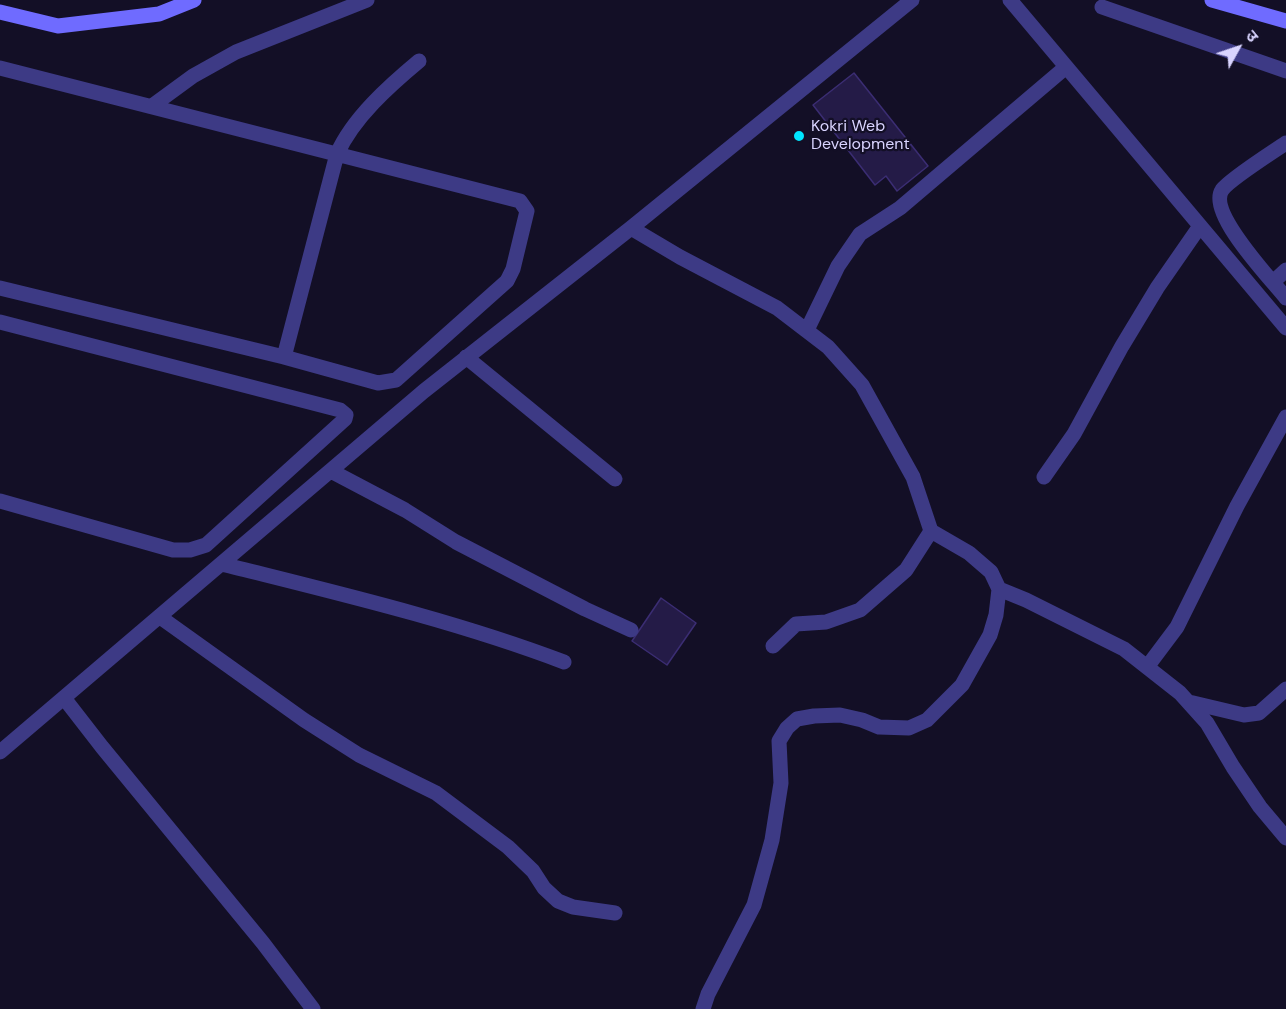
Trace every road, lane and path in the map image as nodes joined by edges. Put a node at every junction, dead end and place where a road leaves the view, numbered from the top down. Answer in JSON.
{"nodes":[{"id":1,"x":194,"y":0,"type":"edge"},
{"id":2,"x":367,"y":0,"type":"edge"},
{"id":3,"x":912,"y":0,"type":"edge"},
{"id":4,"x":1010,"y":0,"type":"edge"},
{"id":5,"x":1212,"y":0,"type":"edge"},
{"id":6,"x":1102,"y":8,"type":"dead end"},
{"id":7,"x":0,"y":12,"type":"edge"},
{"id":8,"x":1286,"y":21,"type":"edge"},
{"id":9,"x":419,"y":61,"type":"dead end"},
{"id":10,"x":1066,"y":67,"type":"junction"},
{"id":11,"x":0,"y":68,"type":"edge"},
{"id":12,"x":1286,"y":71,"type":"edge"},
{"id":13,"x":152,"y":106,"type":"junction"},
{"id":14,"x":1286,"y":143,"type":"edge"},
{"id":15,"x":337,"y":154,"type":"junction"},
{"id":16,"x":1200,"y":226,"type":"junction"},
{"id":17,"x":631,"y":228,"type":"junction"},
{"id":18,"x":1286,"y":270,"type":"edge"},
{"id":19,"x":1273,"y":282,"type":"junction"},
{"id":20,"x":0,"y":288,"type":"edge"},
{"id":21,"x":1286,"y":298,"type":"edge"},
{"id":22,"x":0,"y":322,"type":"edge"},
{"id":23,"x":1286,"y":328,"type":"edge"},
{"id":24,"x":807,"y":330,"type":"junction"},
{"id":25,"x":284,"y":357,"type":"junction"},
{"id":26,"x":466,"y":357,"type":"junction"},
{"id":27,"x":1286,"y":417,"type":"edge"},
{"id":28,"x":331,"y":471,"type":"junction"},
{"id":29,"x":1044,"y":477,"type":"dead end"},
{"id":30,"x":615,"y":479,"type":"dead end"},
{"id":31,"x":0,"y":501,"type":"edge"},
{"id":32,"x":931,"y":531,"type":"junction"},
{"id":33,"x":222,"y":564,"type":"junction"},
{"id":34,"x":999,"y":589,"type":"junction"},
{"id":35,"x":160,"y":617,"type":"junction"},
{"id":36,"x":631,"y":630,"type":"dead end"},
{"id":37,"x":773,"y":646,"type":"dead end"},
{"id":38,"x":564,"y":662,"type":"dead end"},
{"id":39,"x":1147,"y":667,"type":"junction"},
{"id":40,"x":1286,"y":689,"type":"edge"},
{"id":41,"x":64,"y":698,"type":"junction"},
{"id":42,"x":1189,"y":702,"type":"junction"},
{"id":43,"x":0,"y":752,"type":"edge"},
{"id":44,"x":1286,"y":838,"type":"edge"},
{"id":45,"x":615,"y":913,"type":"dead end"},
{"id":46,"x":313,"y":1009,"type":"edge"},
{"id":47,"x":703,"y":1009,"type":"edge"}],
"edges":[{"from":1,"to":7,"type":"main road"},
{"from":2,"to":13,"type":"street"},
{"from":3,"to":17,"type":"street"},
{"from":4,"to":10,"type":"street"},
{"from":5,"to":8,"type":"main road"},
{"from":6,"to":12,"type":"street"},
{"from":9,"to":15,"type":"street"},
{"from":10,"to":16,"type":"street"},
{"from":10,"to":24,"type":"street"},
{"from":11,"to":13,"type":"street"},
{"from":13,"to":15,"type":"street"},
{"from":14,"to":19,"type":"street"},
{"from":15,"to":25,"type":"street"},
{"from":15,"to":25,"type":"street"},
{"from":16,"to":23,"type":"street"},
{"from":16,"to":29,"type":"street"},
{"from":17,"to":24,"type":"street"},
{"from":17,"to":26,"type":"street"},
{"from":18,"to":19,"type":"street"},
{"from":19,"to":21,"type":"street"},
{"from":20,"to":25,"type":"street"},
{"from":22,"to":31,"type":"street"},
{"from":24,"to":32,"type":"street"},
{"from":26,"to":28,"type":"street"},
{"from":26,"to":30,"type":"street"},
{"from":27,"to":39,"type":"street"},
{"from":28,"to":33,"type":"street"},
{"from":28,"to":36,"type":"street"},
{"from":32,"to":34,"type":"street"},
{"from":32,"to":37,"type":"street"},
{"from":33,"to":35,"type":"street"},
{"from":33,"to":38,"type":"street"},
{"from":34,"to":39,"type":"street"},
{"from":34,"to":47,"type":"street"},
{"from":35,"to":41,"type":"street"},
{"from":35,"to":45,"type":"street"},
{"from":39,"to":42,"type":"street"},
{"from":40,"to":42,"type":"street"},
{"from":41,"to":43,"type":"street"},
{"from":41,"to":46,"type":"street"},
{"from":42,"to":44,"type":"street"}]}
